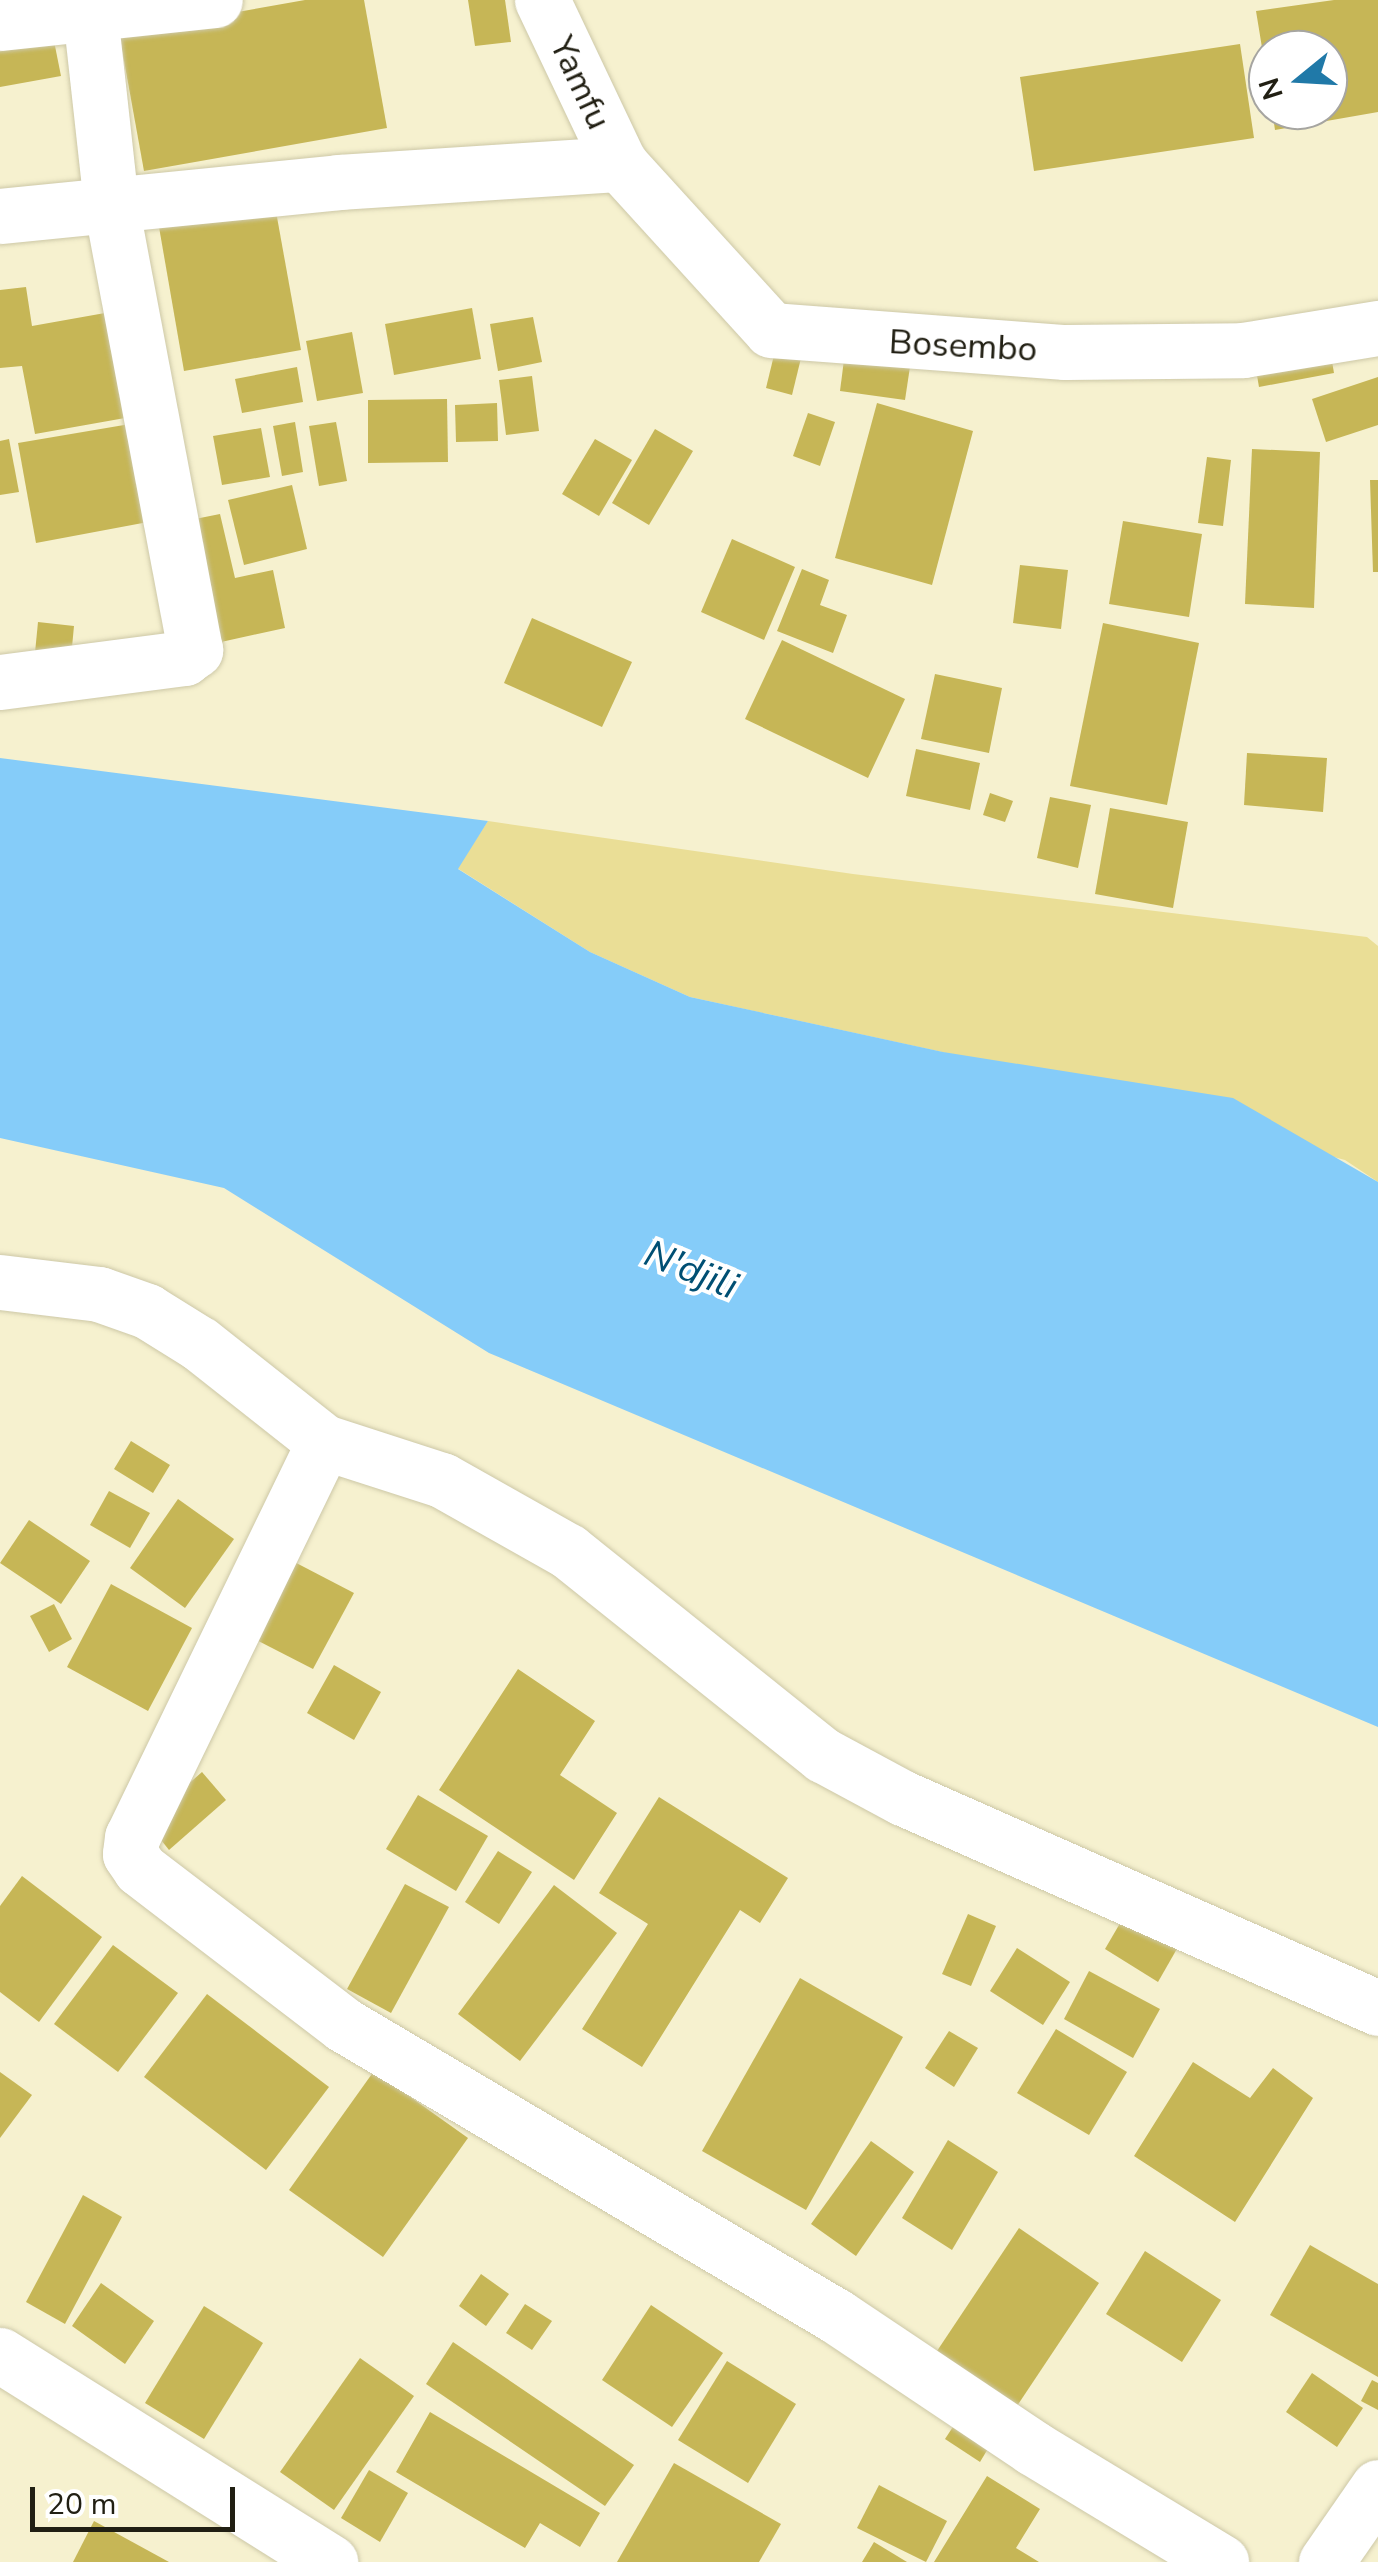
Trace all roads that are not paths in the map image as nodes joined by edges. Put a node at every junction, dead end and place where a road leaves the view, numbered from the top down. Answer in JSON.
{"nodes":[{"id":1,"x":215,"y":0,"type":"edge"},
{"id":2,"x":542,"y":0,"type":"edge"},
{"id":3,"x":90,"y":15,"type":"junction"},
{"id":4,"x":0,"y":23,"type":"edge"},
{"id":5,"x":620,"y":164,"type":"junction"},
{"id":6,"x":111,"y":204,"type":"junction"},
{"id":7,"x":0,"y":216,"type":"edge"},
{"id":8,"x":1378,"y":328,"type":"edge"},
{"id":9,"x":0,"y":682,"type":"edge"},
{"id":10,"x":0,"y":1282,"type":"edge"},
{"id":11,"x":324,"y":1442,"type":"junction"},
{"id":12,"x":1378,"y":2008,"type":"edge"},
{"id":13,"x":0,"y":2355,"type":"edge"},
{"id":14,"x":1378,"y":2487,"type":"edge"},
{"id":15,"x":330,"y":2562,"type":"edge"},
{"id":16,"x":1220,"y":2562,"type":"edge"},
{"id":17,"x":1326,"y":2562,"type":"edge"}],
"edges":[{"from":1,"to":3,"type":"street"},
{"from":2,"to":5,"type":"street","name":"Yamfu"},
{"from":3,"to":4,"type":"street"},
{"from":3,"to":6,"type":"street"},
{"from":5,"to":6,"type":"street"},
{"from":5,"to":8,"type":"street","name":"Bosembo"},
{"from":6,"to":7,"type":"street"},
{"from":6,"to":9,"type":"street"},
{"from":10,"to":11,"type":"street"},
{"from":11,"to":12,"type":"street"},
{"from":11,"to":16,"type":"street"},
{"from":13,"to":15,"type":"street"},
{"from":14,"to":17,"type":"street"}]}
